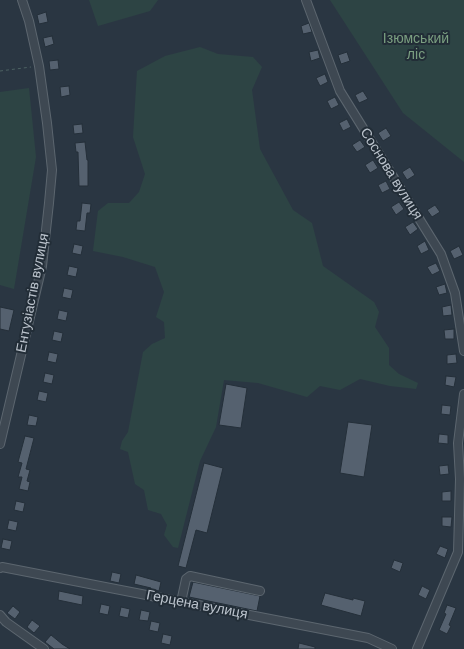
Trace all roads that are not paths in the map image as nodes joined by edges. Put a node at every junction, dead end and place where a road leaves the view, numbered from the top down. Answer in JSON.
{"nodes":[{"id":1,"x":22,"y":0,"type":"edge"},
{"id":2,"x":306,"y":0,"type":"edge"},
{"id":3,"x":464,"y":351,"type":"edge"},
{"id":4,"x":464,"y":394,"type":"edge"},
{"id":5,"x":0,"y":444,"type":"edge"},
{"id":6,"x":462,"y":481,"type":"edge"},
{"id":7,"x":0,"y":568,"type":"edge"},
{"id":8,"x":260,"y":592,"type":"dead end"},
{"id":9,"x":181,"y":602,"type":"junction"},
{"id":10,"x":0,"y":615,"type":"edge"},
{"id":11,"x":44,"y":649,"type":"edge"},
{"id":12,"x":392,"y":649,"type":"edge"},
{"id":13,"x":417,"y":649,"type":"edge"}],
"edges":[{"from":1,"to":5,"type":"street","name":"Ентузіастів вулиця"},
{"from":2,"to":3,"type":"street","name":"Соснова вулиця"},
{"from":4,"to":6,"type":"street"},
{"from":6,"to":13,"type":"street"},
{"from":7,"to":9,"type":"street","name":"Герцена вулиця"},
{"from":8,"to":9,"type":"street"},
{"from":9,"to":12,"type":"street","name":"Герцена вулиця"},
{"from":10,"to":11,"type":"street"}]}
